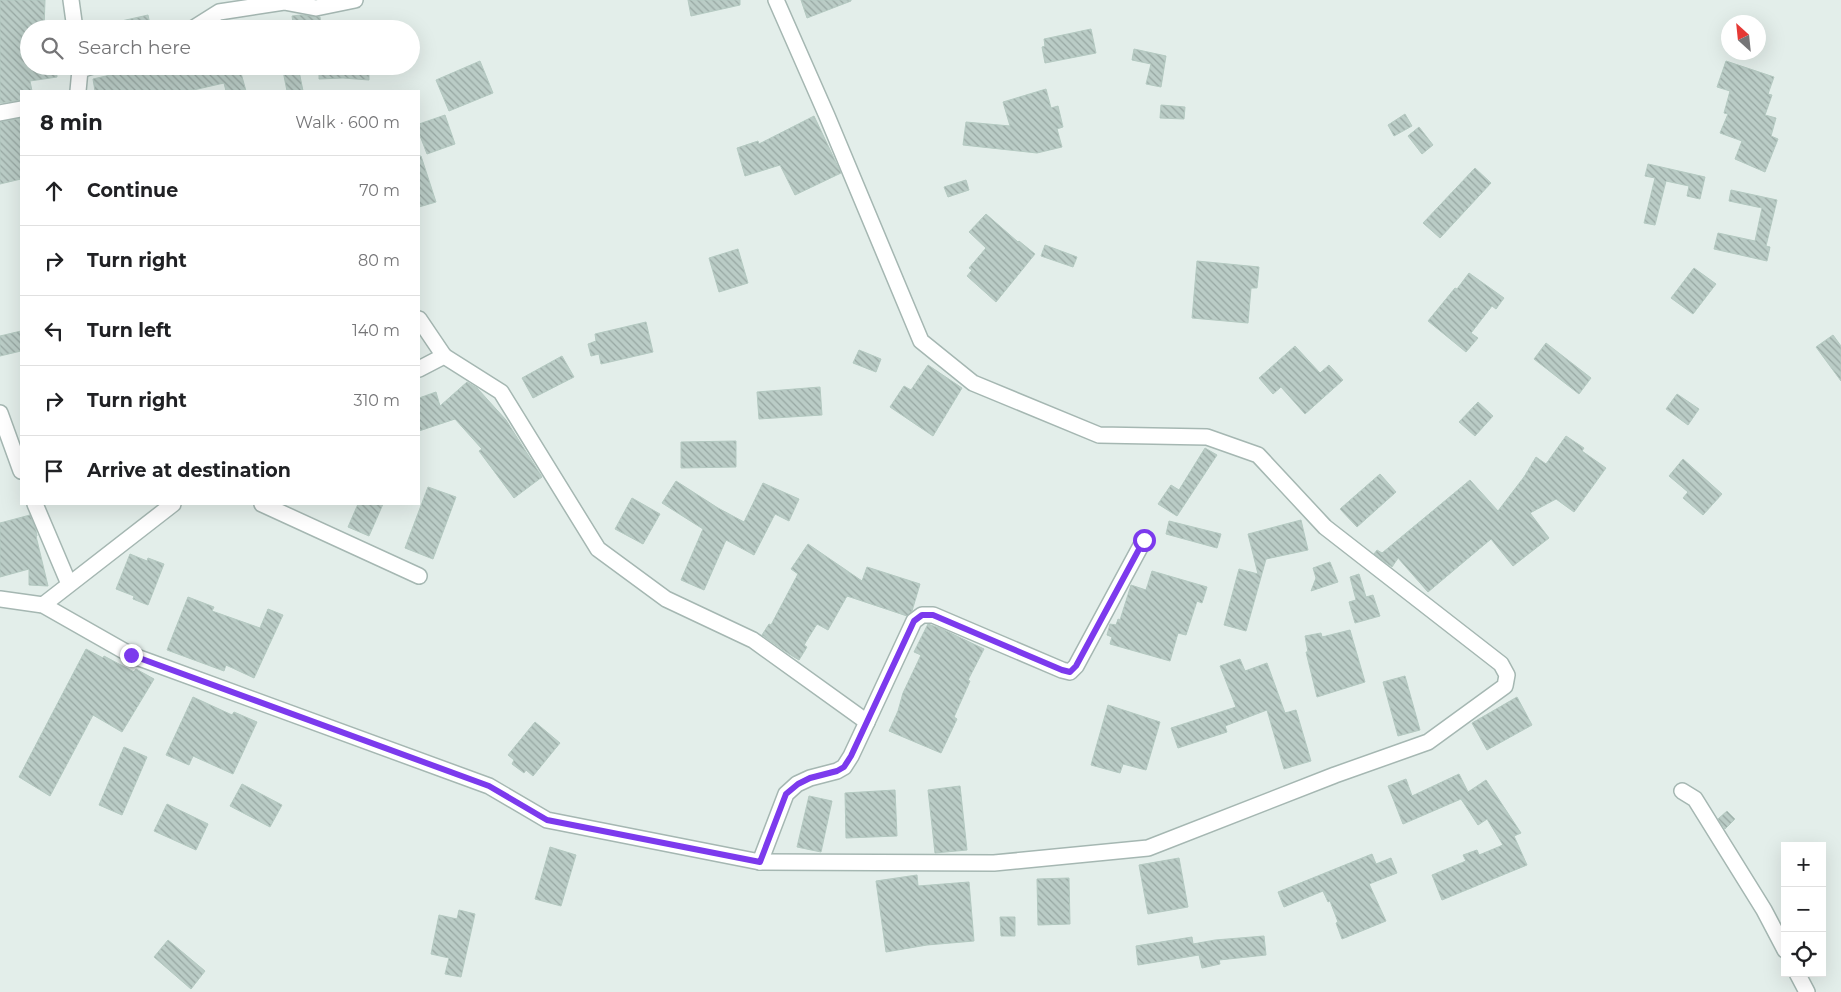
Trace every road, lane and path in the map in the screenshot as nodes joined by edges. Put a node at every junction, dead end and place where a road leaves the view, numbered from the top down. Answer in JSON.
{"nodes":[{"id":1,"x":71,"y":0,"type":"edge"},
{"id":2,"x":355,"y":0,"type":"edge"},
{"id":3,"x":776,"y":0,"type":"edge"},
{"id":4,"x":74,"y":20,"type":"edge"},
{"id":5,"x":206,"y":20,"type":"edge"},
{"id":6,"x":82,"y":75,"type":"edge"},
{"id":7,"x":78,"y":90,"type":"edge"},
{"id":8,"x":20,"y":109,"type":"edge"},
{"id":9,"x":0,"y":113,"type":"edge"},
{"id":10,"x":420,"y":320,"type":"edge"},
{"id":11,"x":444,"y":356,"type":"junction"},
{"id":12,"x":420,"y":368,"type":"edge"},
{"id":13,"x":0,"y":413,"type":"edge"},
{"id":14,"x":20,"y":468,"type":"edge"},
{"id":15,"x":35,"y":505,"type":"edge"},
{"id":16,"x":172,"y":505,"type":"edge"},
{"id":17,"x":264,"y":505,"type":"edge"},
{"id":18,"x":1144,"y":540,"type":"dead end"},
{"id":19,"x":419,"y":576,"type":"dead end"},
{"id":20,"x":69,"y":584,"type":"junction"},
{"id":21,"x":0,"y":599,"type":"edge"},
{"id":22,"x":43,"y":605,"type":"junction"},
{"id":23,"x":866,"y":722,"type":"junction"},
{"id":24,"x":1682,"y":791,"type":"dead end"},
{"id":25,"x":760,"y":862,"type":"junction"},
{"id":26,"x":1781,"y":942,"type":"edge"},
{"id":27,"x":1799,"y":977,"type":"edge"},
{"id":28,"x":1807,"y":992,"type":"edge"}],
"edges":[{"from":1,"to":4,"type":"street"},
{"from":2,"to":5,"type":"street"},
{"from":3,"to":25,"type":"street"},
{"from":6,"to":7,"type":"street"},
{"from":8,"to":9,"type":"street"},
{"from":10,"to":11,"type":"street"},
{"from":11,"to":12,"type":"street"},
{"from":11,"to":23,"type":"street"},
{"from":13,"to":14,"type":"street"},
{"from":15,"to":20,"type":"street"},
{"from":16,"to":20,"type":"street"},
{"from":17,"to":19,"type":"street"},
{"from":18,"to":23,"type":"street"},
{"from":20,"to":22,"type":"street"},
{"from":21,"to":22,"type":"street"},
{"from":22,"to":25,"type":"street"},
{"from":23,"to":25,"type":"street"},
{"from":24,"to":26,"type":"street"},
{"from":27,"to":28,"type":"street"}]}
